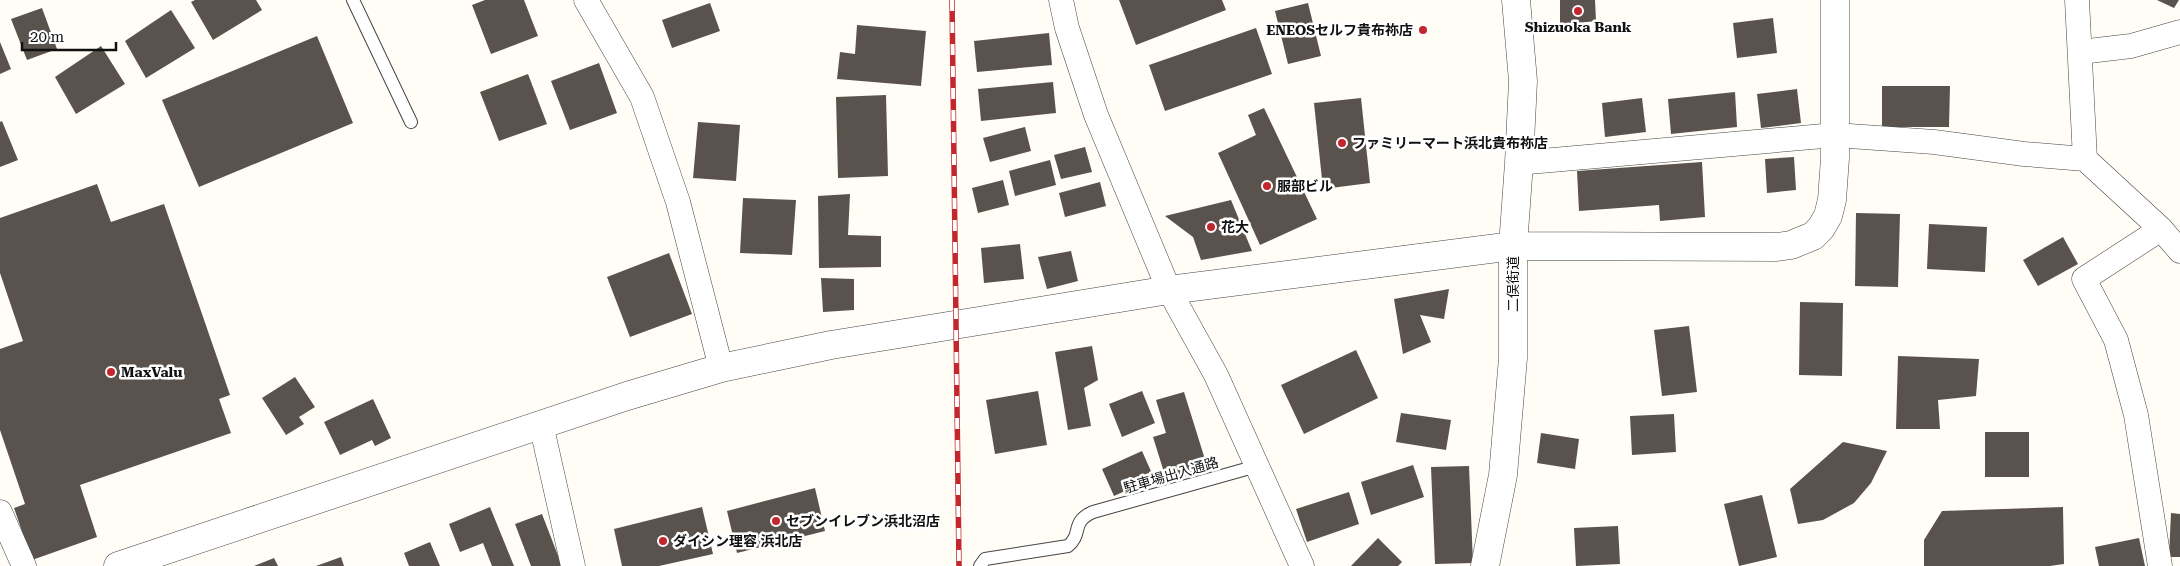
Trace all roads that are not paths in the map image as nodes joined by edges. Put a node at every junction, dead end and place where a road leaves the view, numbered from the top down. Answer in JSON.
{"nodes":[{"id":1,"x":353,"y":0,"type":"edge"},
{"id":2,"x":586,"y":0,"type":"edge"},
{"id":3,"x":1061,"y":0,"type":"edge"},
{"id":4,"x":1516,"y":0,"type":"edge"},
{"id":5,"x":1835,"y":0,"type":"edge"},
{"id":6,"x":2077,"y":0,"type":"edge"},
{"id":7,"x":2180,"y":32,"type":"edge"},
{"id":8,"x":2080,"y":52,"type":"junction"},
{"id":9,"x":411,"y":122,"type":"dead end"},
{"id":10,"x":1835,"y":135,"type":"junction"},
{"id":11,"x":2085,"y":159,"type":"junction"},
{"id":12,"x":1519,"y":163,"type":"junction"},
{"id":13,"x":2161,"y":229,"type":"junction"},
{"id":14,"x":1513,"y":246,"type":"junction"},
{"id":15,"x":2180,"y":251,"type":"edge"},
{"id":16,"x":1169,"y":290,"type":"junction"},
{"id":17,"x":721,"y":368,"type":"junction"},
{"id":18,"x":541,"y":424,"type":"junction"},
{"id":19,"x":1257,"y":466,"type":"junction"},
{"id":20,"x":0,"y":512,"type":"edge"},
{"id":21,"x":24,"y":566,"type":"edge"},
{"id":22,"x":118,"y":566,"type":"edge"},
{"id":23,"x":574,"y":566,"type":"edge"},
{"id":24,"x":980,"y":566,"type":"edge"},
{"id":25,"x":1302,"y":566,"type":"edge"},
{"id":26,"x":1485,"y":566,"type":"edge"},
{"id":27,"x":2160,"y":566,"type":"edge"}],
"edges":[{"from":1,"to":9,"type":"lane"},
{"from":2,"to":17,"type":"street"},
{"from":3,"to":16,"type":"street"},
{"from":4,"to":12,"type":"street","name":"二俣街道"},
{"from":5,"to":10,"type":"street"},
{"from":6,"to":8,"type":"street"},
{"from":7,"to":8,"type":"street"},
{"from":8,"to":11,"type":"street"},
{"from":10,"to":11,"type":"street"},
{"from":10,"to":12,"type":"street"},
{"from":10,"to":14,"type":"street"},
{"from":11,"to":13,"type":"street"},
{"from":12,"to":14,"type":"street","name":"二俣街道"},
{"from":13,"to":15,"type":"street"},
{"from":13,"to":27,"type":"street"},
{"from":14,"to":16,"type":"street"},
{"from":14,"to":26,"type":"street","name":"二俣街道"},
{"from":16,"to":17,"type":"street"},
{"from":16,"to":19,"type":"street"},
{"from":17,"to":18,"type":"street"},
{"from":18,"to":22,"type":"street"},
{"from":18,"to":23,"type":"street"},
{"from":19,"to":24,"type":"lane","name":"駐車場出入通路"},
{"from":19,"to":25,"type":"street"},
{"from":20,"to":21,"type":"street"}]}
